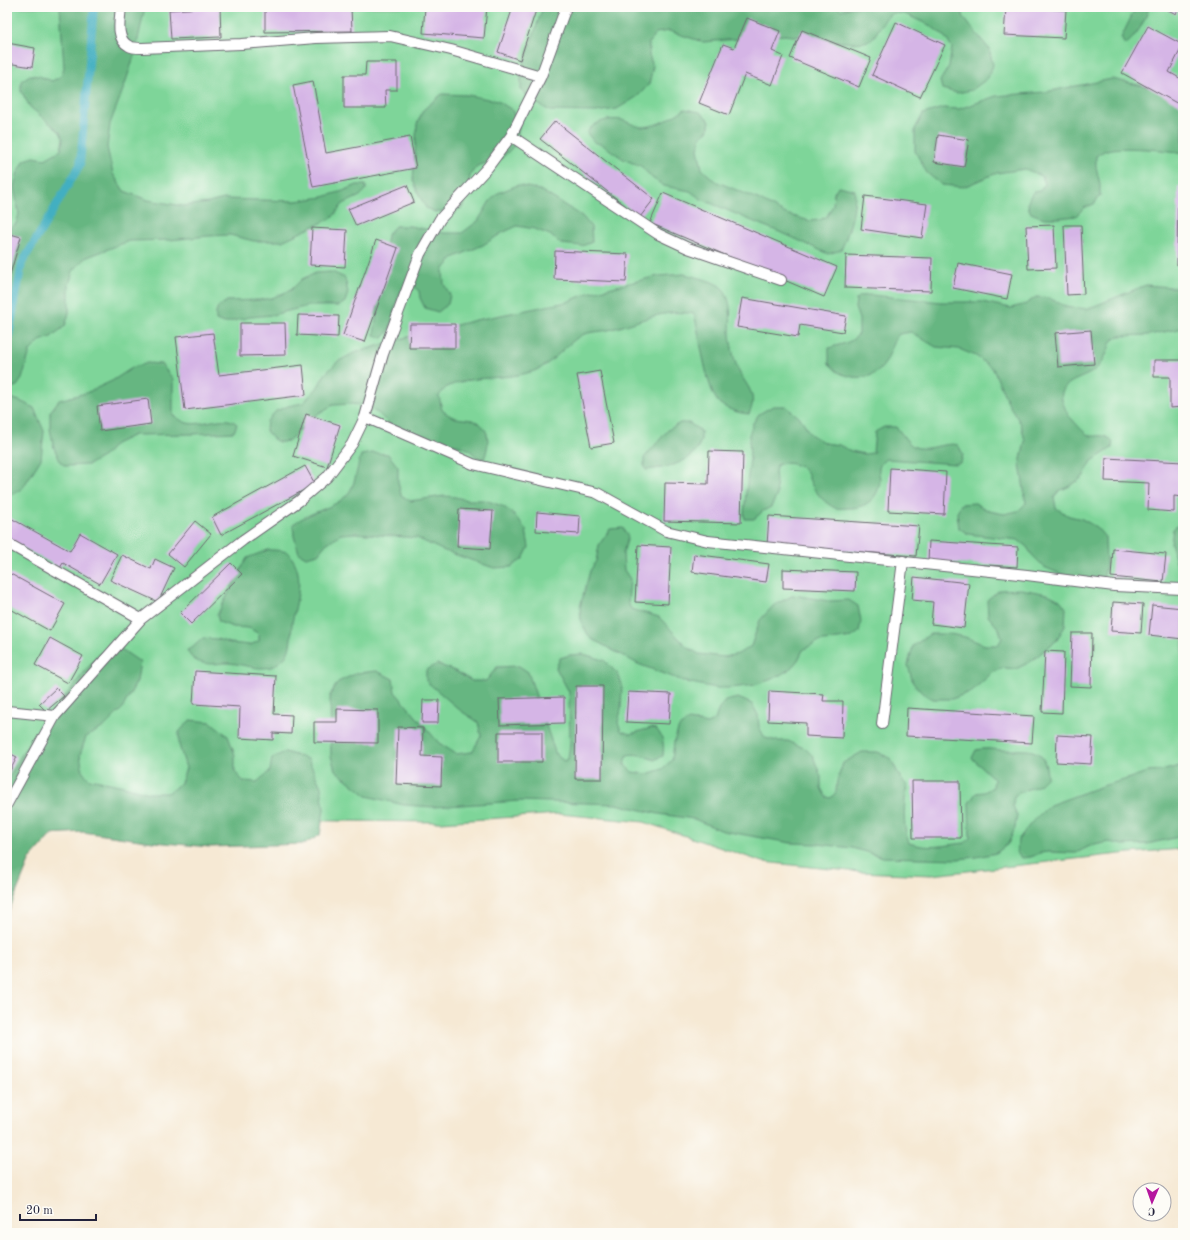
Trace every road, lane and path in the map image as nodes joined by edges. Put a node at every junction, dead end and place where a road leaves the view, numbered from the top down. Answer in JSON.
{"nodes":[{"id":1,"x":121,"y":7,"type":"edge"},
{"id":2,"x":566,"y":7,"type":"edge"},
{"id":3,"x":541,"y":76,"type":"junction"},
{"id":4,"x":511,"y":136,"type":"junction"},
{"id":5,"x":781,"y":280,"type":"dead end"},
{"id":6,"x":365,"y":417,"type":"junction"},
{"id":7,"x":7,"y":543,"type":"edge"},
{"id":8,"x":903,"y":561,"type":"junction"},
{"id":9,"x":1183,"y":589,"type":"edge"},
{"id":10,"x":141,"y":619,"type":"junction"},
{"id":11,"x":7,"y":711,"type":"edge"},
{"id":12,"x":55,"y":716,"type":"junction"},
{"id":13,"x":882,"y":724,"type":"dead end"},
{"id":14,"x":7,"y":804,"type":"edge"}],
"edges":[{"from":1,"to":3,"type":"lane"},
{"from":2,"to":3,"type":"lane"},
{"from":3,"to":4,"type":"lane"},
{"from":4,"to":5,"type":"lane"},
{"from":4,"to":6,"type":"lane"},
{"from":6,"to":8,"type":"lane"},
{"from":6,"to":10,"type":"lane"},
{"from":7,"to":10,"type":"lane"},
{"from":8,"to":9,"type":"lane"},
{"from":8,"to":13,"type":"lane"},
{"from":10,"to":12,"type":"lane"},
{"from":11,"to":12,"type":"lane"},
{"from":12,"to":14,"type":"lane"}]}
